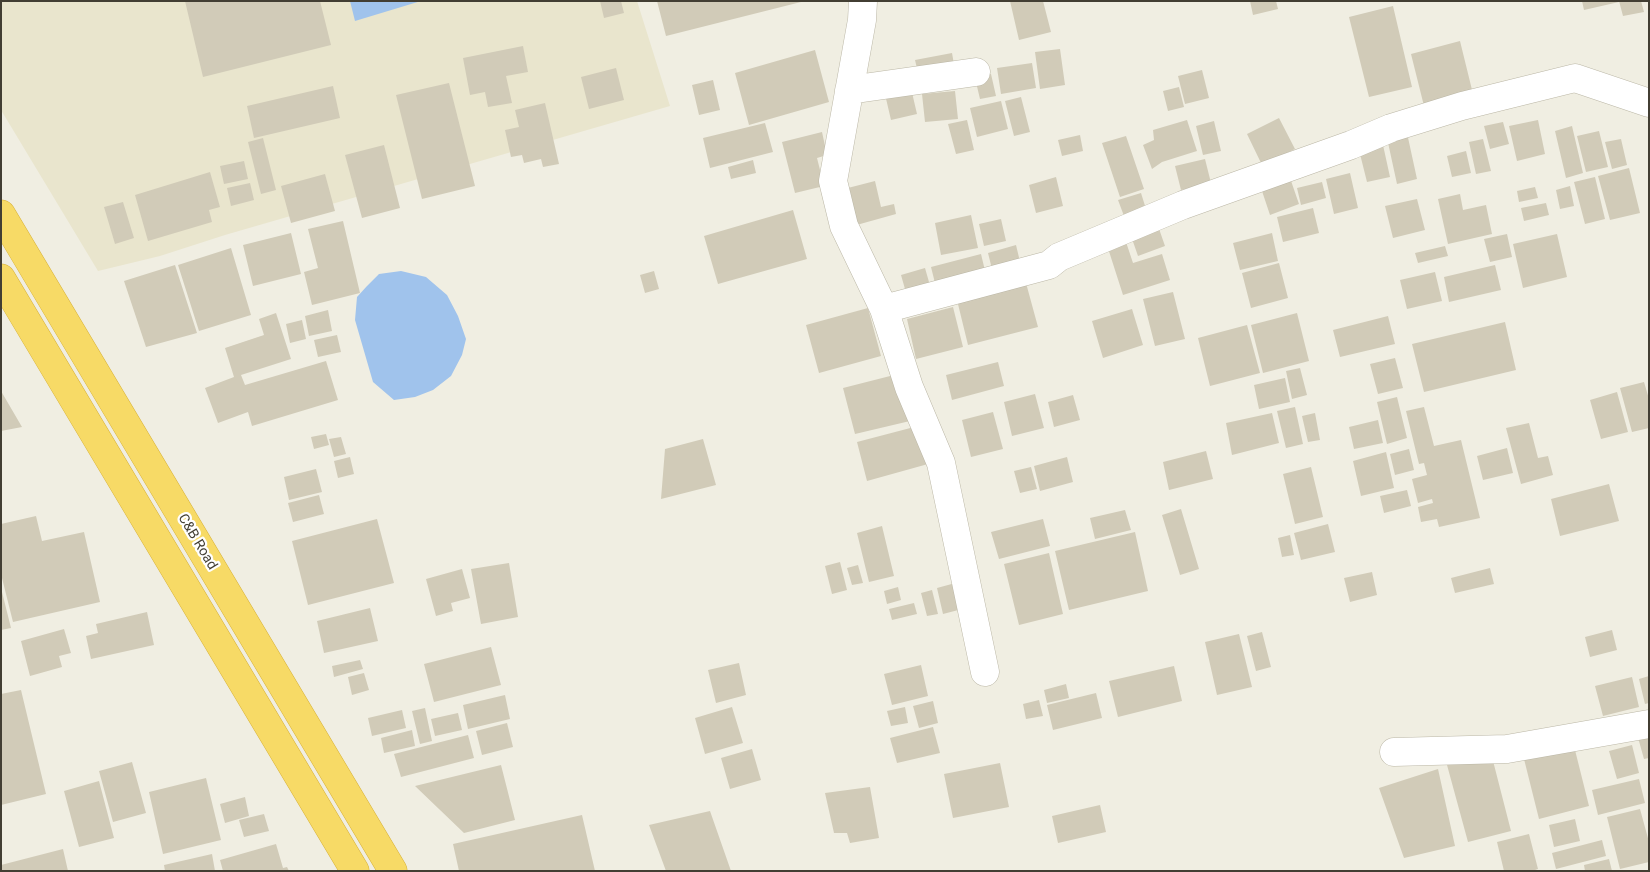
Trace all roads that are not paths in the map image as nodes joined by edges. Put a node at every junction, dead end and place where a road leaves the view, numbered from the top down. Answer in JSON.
{"nodes":[{"id":1,"x":863,"y":1,"type":"edge"},
{"id":2,"x":976,"y":72,"type":"dead end"},
{"id":3,"x":849,"y":90,"type":"junction"},
{"id":4,"x":1649,"y":103,"type":"edge"},
{"id":5,"x":1,"y":214,"type":"edge"},
{"id":6,"x":1,"y":278,"type":"edge"},
{"id":7,"x":884,"y":309,"type":"junction"},
{"id":8,"x":985,"y":672,"type":"dead end"},
{"id":9,"x":1649,"y":724,"type":"edge"},
{"id":10,"x":1394,"y":752,"type":"dead end"},
{"id":11,"x":354,"y":871,"type":"edge"},
{"id":12,"x":393,"y":871,"type":"edge"}],
"edges":[{"from":1,"to":3,"type":"street"},
{"from":2,"to":3,"type":"street"},
{"from":3,"to":7,"type":"street"},
{"from":4,"to":7,"type":"street"},
{"from":5,"to":12,"type":"highway","name":"C&B Road"},
{"from":6,"to":11,"type":"highway"},
{"from":7,"to":8,"type":"street"},
{"from":9,"to":10,"type":"street"}]}
